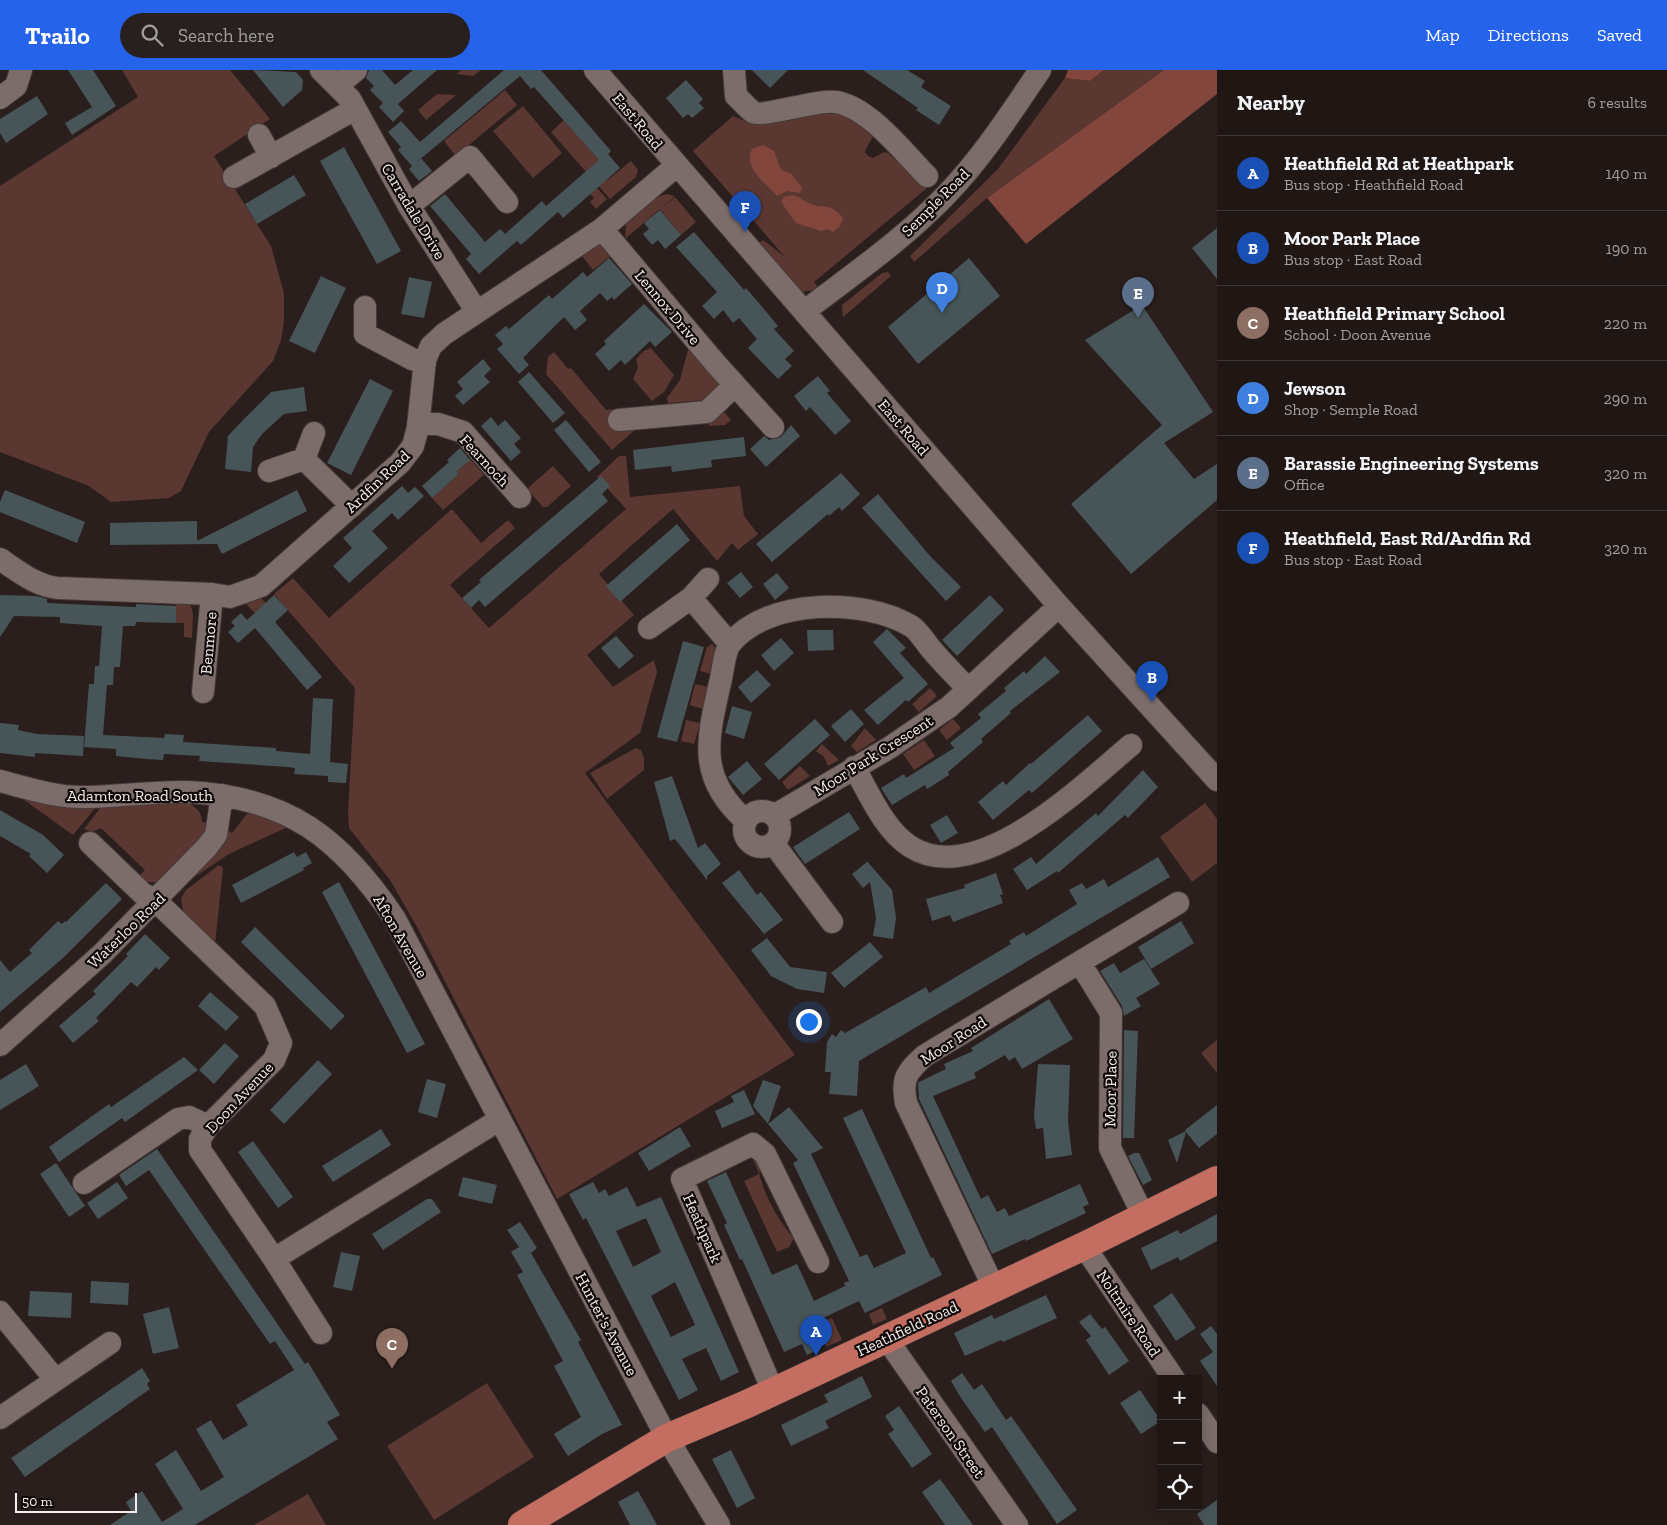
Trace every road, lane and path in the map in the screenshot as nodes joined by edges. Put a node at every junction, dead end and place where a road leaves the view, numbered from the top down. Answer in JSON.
{"nodes":[{"id":1,"x":21,"y":70,"type":"edge"},
{"id":2,"x":321,"y":70,"type":"edge"},
{"id":3,"x":356,"y":70,"type":"edge"},
{"id":4,"x":595,"y":70,"type":"edge"},
{"id":5,"x":734,"y":70,"type":"edge"},
{"id":6,"x":1040,"y":70,"type":"edge"},
{"id":7,"x":337,"y":86,"type":"junction"},
{"id":8,"x":0,"y":98,"type":"edge"},
{"id":9,"x":355,"y":109,"type":"junction"},
{"id":10,"x":259,"y":135,"type":"dead end"},
{"id":11,"x":271,"y":156,"type":"junction"},
{"id":12,"x":676,"y":166,"type":"junction"},
{"id":13,"x":927,"y":176,"type":"dead end"},
{"id":14,"x":234,"y":177,"type":"dead end"},
{"id":15,"x":507,"y":202,"type":"dead end"},
{"id":16,"x":409,"y":206,"type":"junction"},
{"id":17,"x":602,"y":229,"type":"junction"},
{"id":18,"x":365,"y":307,"type":"dead end"},
{"id":19,"x":805,"y":311,"type":"junction"},
{"id":20,"x":477,"y":312,"type":"junction"},
{"id":21,"x":425,"y":363,"type":"junction"},
{"id":22,"x":735,"y":385,"type":"junction"},
{"id":23,"x":619,"y":420,"type":"dead end"},
{"id":24,"x":418,"y":424,"type":"junction"},
{"id":25,"x":773,"y":427,"type":"dead end"},
{"id":26,"x":314,"y":433,"type":"dead end"},
{"id":27,"x":304,"y":459,"type":"junction"},
{"id":28,"x":269,"y":471,"type":"dead end"},
{"id":29,"x":520,"y":497,"type":"dead end"},
{"id":30,"x":352,"y":506,"type":"junction"},
{"id":31,"x":2,"y":565,"type":"edge"},
{"id":32,"x":708,"y":579,"type":"dead end"},
{"id":33,"x":212,"y":594,"type":"junction"},
{"id":34,"x":691,"y":598,"type":"junction"},
{"id":35,"x":1059,"y":606,"type":"junction"},
{"id":36,"x":649,"y":628,"type":"dead end"},
{"id":37,"x":730,"y":644,"type":"junction"},
{"id":38,"x":967,"y":688,"type":"junction"},
{"id":39,"x":203,"y":692,"type":"dead end"},
{"id":40,"x":1131,"y":745,"type":"dead end"},
{"id":41,"x":854,"y":767,"type":"junction"},
{"id":42,"x":1217,"y":780,"type":"edge"},
{"id":43,"x":0,"y":781,"type":"edge"},
{"id":44,"x":222,"y":795,"type":"junction"},
{"id":45,"x":775,"y":815,"type":"junction"},
{"id":46,"x":746,"y":821,"type":"junction"},
{"id":47,"x":90,"y":843,"type":"dead end"},
{"id":48,"x":773,"y":843,"type":"junction"},
{"id":49,"x":156,"y":901,"type":"junction"},
{"id":50,"x":1178,"y":903,"type":"dead end"},
{"id":51,"x":832,"y":922,"type":"dead end"},
{"id":52,"x":1080,"y":962,"type":"junction"},
{"id":53,"x":0,"y":1045,"type":"edge"},
{"id":54,"x":499,"y":1120,"type":"junction"},
{"id":55,"x":208,"y":1126,"type":"junction"},
{"id":56,"x":1217,"y":1180,"type":"edge"},
{"id":57,"x":84,"y":1183,"type":"dead end"},
{"id":58,"x":1144,"y":1217,"type":"junction"},
{"id":59,"x":1084,"y":1246,"type":"junction"},
{"id":60,"x":274,"y":1259,"type":"junction"},
{"id":61,"x":818,"y":1262,"type":"dead end"},
{"id":62,"x":994,"y":1288,"type":"junction"},
{"id":63,"x":0,"y":1312,"type":"edge"},
{"id":64,"x":321,"y":1333,"type":"dead end"},
{"id":65,"x":886,"y":1338,"type":"junction"},
{"id":66,"x":110,"y":1343,"type":"dead end"},
{"id":67,"x":1171,"y":1375,"type":"edge"},
{"id":68,"x":54,"y":1379,"type":"junction"},
{"id":69,"x":773,"y":1391,"type":"junction"},
{"id":70,"x":0,"y":1418,"type":"edge"},
{"id":71,"x":1202,"y":1420,"type":"edge"},
{"id":72,"x":667,"y":1438,"type":"junction"},
{"id":73,"x":1217,"y":1442,"type":"edge"},
{"id":74,"x":522,"y":1525,"type":"edge"},
{"id":75,"x":719,"y":1525,"type":"edge"},
{"id":76,"x":1017,"y":1525,"type":"edge"}],
"edges":[{"from":1,"to":8,"type":"street"},
{"from":2,"to":7,"type":"street","name":"Carradale Drive"},
{"from":3,"to":7,"type":"street"},
{"from":4,"to":12,"type":"street","name":"East Road"},
{"from":5,"to":13,"type":"street"},
{"from":6,"to":19,"type":"street","name":"Semple Road"},
{"from":7,"to":9,"type":"street","name":"Carradale Drive"},
{"from":9,"to":11,"type":"street"},
{"from":9,"to":16,"type":"street","name":"Carradale Drive"},
{"from":10,"to":11,"type":"street"},
{"from":11,"to":14,"type":"street"},
{"from":12,"to":17,"type":"street","name":"Ardfin Road"},
{"from":12,"to":19,"type":"street","name":"East Road"},
{"from":15,"to":16,"type":"street"},
{"from":16,"to":20,"type":"street","name":"Carradale Drive"},
{"from":17,"to":20,"type":"street","name":"Ardfin Road"},
{"from":17,"to":22,"type":"street","name":"Lennox Drive"},
{"from":18,"to":21,"type":"street"},
{"from":19,"to":35,"type":"street","name":"East Road"},
{"from":20,"to":21,"type":"street","name":"Ardfin Road"},
{"from":21,"to":24,"type":"street","name":"Ardfin Road"},
{"from":22,"to":23,"type":"street"},
{"from":22,"to":25,"type":"street","name":"Lennox Drive"},
{"from":24,"to":29,"type":"street","name":"Fearnoch"},
{"from":24,"to":30,"type":"street","name":"Ardfin Road"},
{"from":26,"to":27,"type":"street"},
{"from":27,"to":28,"type":"street"},
{"from":27,"to":30,"type":"street"},
{"from":30,"to":33,"type":"street","name":"Ardfin Road"},
{"from":31,"to":33,"type":"street","name":"Ardfin Road"},
{"from":32,"to":34,"type":"street"},
{"from":33,"to":39,"type":"street","name":"Benmore"},
{"from":34,"to":36,"type":"street"},
{"from":34,"to":37,"type":"street"},
{"from":35,"to":38,"type":"street","name":"Moor Park Crescent"},
{"from":35,"to":42,"type":"street","name":"East Road"},
{"from":37,"to":38,"type":"street"},
{"from":37,"to":46,"type":"street"},
{"from":38,"to":41,"type":"street","name":"Moor Park Crescent"},
{"from":40,"to":41,"type":"street"},
{"from":41,"to":45,"type":"street","name":"Moor Park Crescent"},
{"from":43,"to":44,"type":"street","name":"Adamton Road South"},
{"from":44,"to":49,"type":"street","name":"Waterloo Road"},
{"from":44,"to":54,"type":"street","name":"Afton Avenue"},
{"from":45,"to":46,"type":"street"},
{"from":45,"to":48,"type":"street"},
{"from":46,"to":48,"type":"street"},
{"from":47,"to":49,"type":"street","name":"Doon Avenue"},
{"from":48,"to":51,"type":"street"},
{"from":49,"to":53,"type":"street","name":"Waterloo Road"},
{"from":49,"to":55,"type":"street","name":"Doon Avenue"},
{"from":50,"to":52,"type":"street","name":"Moor Road"},
{"from":52,"to":58,"type":"street","name":"Moor Place"},
{"from":52,"to":62,"type":"street","name":"Moor Road"},
{"from":54,"to":60,"type":"street"},
{"from":54,"to":72,"type":"street","name":"Hunter's Avenue"},
{"from":55,"to":57,"type":"street"},
{"from":55,"to":60,"type":"street","name":"Doon Avenue"},
{"from":56,"to":58,"type":"main road","name":"Heathfield Road"},
{"from":58,"to":59,"type":"main road","name":"Heathfield Road"},
{"from":59,"to":62,"type":"main road","name":"Heathfield Road"},
{"from":59,"to":67,"type":"street","name":"Noltmire Road"},
{"from":60,"to":64,"type":"street","name":"Doon Avenue"},
{"from":61,"to":69,"type":"street","name":"Heathpark"},
{"from":62,"to":65,"type":"main road","name":"Heathfield Road"},
{"from":63,"to":68,"type":"street"},
{"from":65,"to":69,"type":"main road","name":"Heathfield Road"},
{"from":65,"to":76,"type":"street","name":"Paterson Street"},
{"from":66,"to":68,"type":"street"},
{"from":68,"to":70,"type":"street"},
{"from":69,"to":72,"type":"main road","name":"Heathfield Road"},
{"from":71,"to":73,"type":"street"},
{"from":72,"to":74,"type":"main road","name":"Heathfield Road"},
{"from":72,"to":75,"type":"street","name":"Hunter's Avenue"}]}
